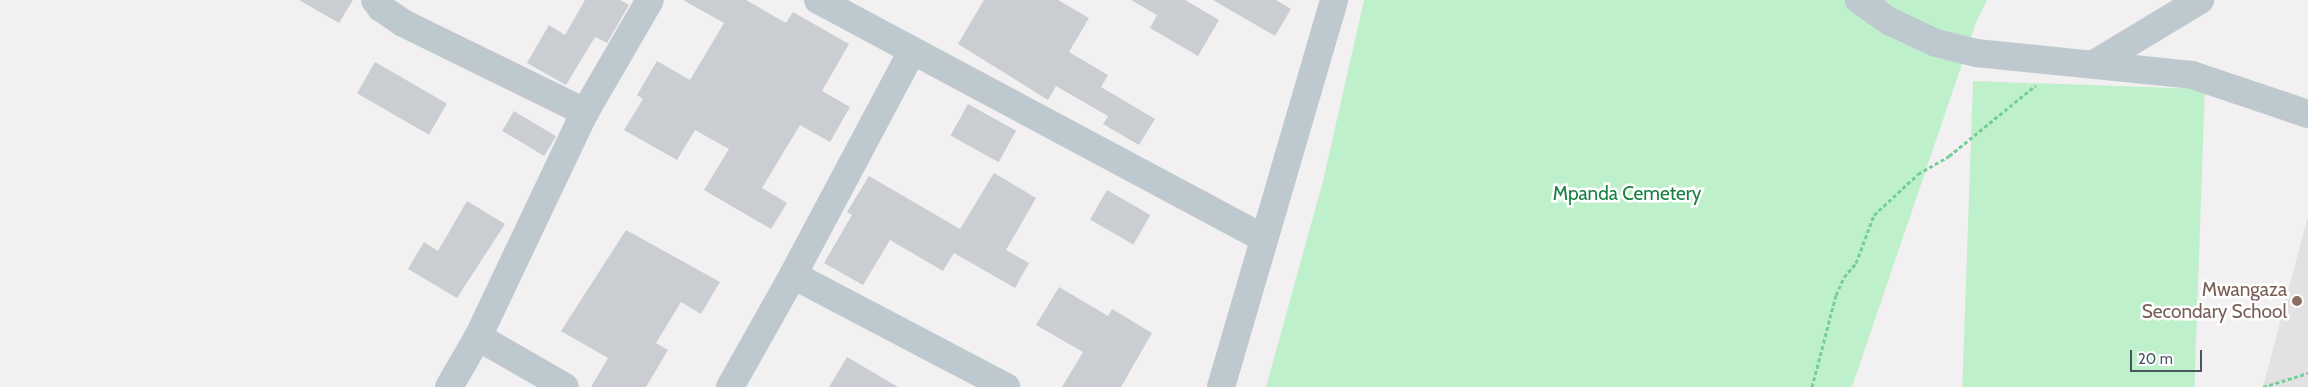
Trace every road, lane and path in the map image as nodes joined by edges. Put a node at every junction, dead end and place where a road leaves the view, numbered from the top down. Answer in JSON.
{"nodes":[{"id":1,"x":375,"y":0,"type":"edge"},
{"id":2,"x":650,"y":0,"type":"edge"},
{"id":3,"x":818,"y":0,"type":"edge"},
{"id":4,"x":1334,"y":0,"type":"edge"},
{"id":5,"x":1859,"y":0,"type":"edge"},
{"id":6,"x":2200,"y":0,"type":"edge"},
{"id":7,"x":912,"y":51,"type":"junction"},
{"id":8,"x":2066,"y":61,"type":"junction"},
{"id":9,"x":2094,"y":64,"type":"junction"},
{"id":10,"x":585,"y":112,"type":"junction"},
{"id":11,"x":2308,"y":114,"type":"edge"},
{"id":12,"x":1263,"y":238,"type":"junction"},
{"id":13,"x":794,"y":275,"type":"junction"},
{"id":14,"x":478,"y":337,"type":"junction"},
{"id":15,"x":2308,"y":373,"type":"edge"},
{"id":16,"x":449,"y":387,"type":"edge"},
{"id":17,"x":565,"y":387,"type":"edge"},
{"id":18,"x":730,"y":387,"type":"edge"},
{"id":19,"x":1006,"y":387,"type":"edge"},
{"id":20,"x":1221,"y":387,"type":"edge"},
{"id":21,"x":1812,"y":387,"type":"edge"},
{"id":22,"x":2263,"y":387,"type":"edge"}],
"edges":[{"from":1,"to":10,"type":"street"},
{"from":2,"to":10,"type":"street"},
{"from":3,"to":7,"type":"street"},
{"from":4,"to":12,"type":"street"},
{"from":5,"to":8,"type":"street"},
{"from":6,"to":9,"type":"street"},
{"from":7,"to":12,"type":"street"},
{"from":7,"to":13,"type":"street"},
{"from":8,"to":9,"type":"street"},
{"from":8,"to":21,"type":"path"},
{"from":9,"to":11,"type":"street"},
{"from":10,"to":14,"type":"street"},
{"from":12,"to":20,"type":"street"},
{"from":13,"to":18,"type":"street"},
{"from":13,"to":19,"type":"street"},
{"from":14,"to":16,"type":"street"},
{"from":14,"to":17,"type":"street"},
{"from":15,"to":22,"type":"path"}]}
